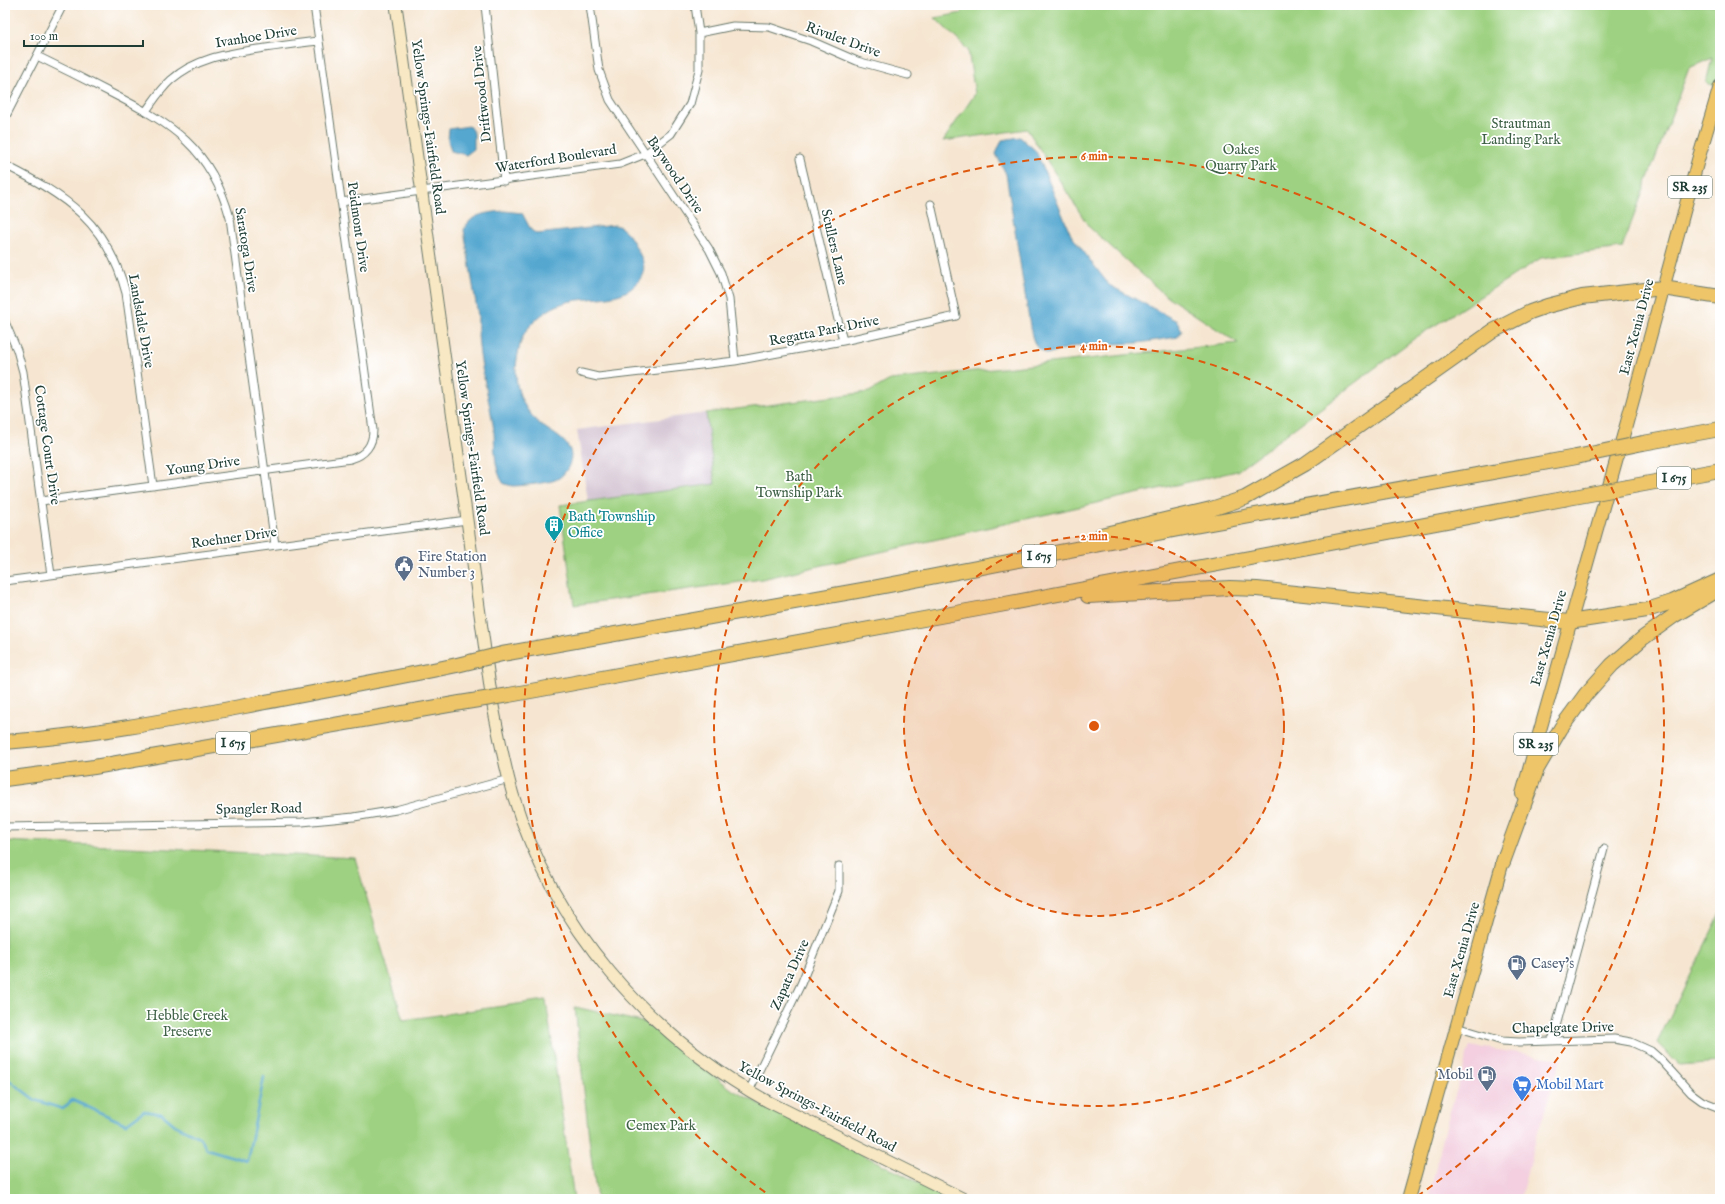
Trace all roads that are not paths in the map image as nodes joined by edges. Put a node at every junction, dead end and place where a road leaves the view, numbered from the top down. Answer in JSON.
{"nodes":[{"id":1,"x":63,"y":5,"type":"edge"},
{"id":2,"x":314,"y":5,"type":"edge"},
{"id":3,"x":396,"y":5,"type":"edge"},
{"id":4,"x":485,"y":5,"type":"edge"},
{"id":5,"x":590,"y":5,"type":"edge"},
{"id":6,"x":696,"y":5,"type":"edge"},
{"id":7,"x":699,"y":34,"type":"junction"},
{"id":8,"x":319,"y":41,"type":"junction"},
{"id":9,"x":37,"y":56,"type":"junction"},
{"id":10,"x":908,"y":75,"type":"dead end"},
{"id":11,"x":1720,"y":86,"type":"edge"},
{"id":12,"x":146,"y":111,"type":"junction"},
{"id":13,"x":5,"y":118,"type":"edge"},
{"id":14,"x":645,"y":154,"type":"junction"},
{"id":15,"x":800,"y":159,"type":"dead end"},
{"id":16,"x":5,"y":165,"type":"edge"},
{"id":17,"x":504,"y":181,"type":"junction"},
{"id":18,"x":421,"y":192,"type":"junction"},
{"id":19,"x":341,"y":202,"type":"junction"},
{"id":20,"x":931,"y":204,"type":"dead end"},
{"id":21,"x":1663,"y":288,"type":"junction"},
{"id":22,"x":1720,"y":297,"type":"edge"},
{"id":23,"x":5,"y":322,"type":"edge"},
{"id":24,"x":843,"y":341,"type":"junction"},
{"id":25,"x":735,"y":361,"type":"junction"},
{"id":26,"x":581,"y":373,"type":"dead end"},
{"id":27,"x":1720,"y":429,"type":"edge"},
{"id":28,"x":366,"y":451,"type":"joint"},
{"id":29,"x":1720,"y":470,"type":"edge"},
{"id":30,"x":265,"y":471,"type":"junction"},
{"id":31,"x":153,"y":486,"type":"junction"},
{"id":32,"x":41,"y":501,"type":"junction"},
{"id":33,"x":467,"y":520,"type":"junction"},
{"id":34,"x":275,"y":545,"type":"junction"},
{"id":35,"x":51,"y":575,"type":"junction"},
{"id":36,"x":1720,"y":580,"type":"edge"},
{"id":37,"x":5,"y":582,"type":"edge"},
{"id":38,"x":1720,"y":588,"type":"edge"},
{"id":39,"x":868,"y":589,"type":"junction"},
{"id":40,"x":989,"y":607,"type":"junction"},
{"id":41,"x":1569,"y":622,"type":"junction"},
{"id":42,"x":5,"y":742,"type":"edge"},
{"id":43,"x":5,"y":779,"type":"edge"},
{"id":44,"x":509,"y":779,"type":"junction"},
{"id":45,"x":5,"y":826,"type":"edge"},
{"id":46,"x":1604,"y":849,"type":"dead end"},
{"id":47,"x":1503,"y":862,"type":"junction"},
{"id":48,"x":839,"y":866,"type":"dead end"},
{"id":49,"x":1456,"y":1027,"type":"junction"},
{"id":50,"x":1552,"y":1041,"type":"junction"},
{"id":51,"x":749,"y":1091,"type":"junction"},
{"id":52,"x":1720,"y":1108,"type":"edge"},
{"id":53,"x":964,"y":1199,"type":"edge"},
{"id":54,"x":1408,"y":1199,"type":"edge"}],
"edges":[{"from":1,"to":9,"type":"street"},
{"from":2,"to":8,"type":"street","name":"Peidmont Drive"},
{"from":3,"to":18,"type":"main road","name":"Yellow Springs-Fairfield Road"},
{"from":4,"to":17,"type":"street","name":"Driftwood Drive"},
{"from":5,"to":14,"type":"street","name":"Baywood Drive"},
{"from":6,"to":7,"type":"street","name":"Waterford Boulevard"},
{"from":7,"to":10,"type":"street","name":"Rivulet Drive"},
{"from":7,"to":14,"type":"street","name":"Waterford Boulevard"},
{"from":8,"to":12,"type":"street","name":"Ivanhoe Drive"},
{"from":8,"to":19,"type":"street","name":"Peidmont Drive"},
{"from":9,"to":12,"type":"street","name":"Saratoga Drive"},
{"from":9,"to":13,"type":"street"},
{"from":11,"to":21,"type":"main road","name":"East Xenia Drive","number":"SR 235"},
{"from":12,"to":30,"type":"street","name":"Saratoga Drive"},
{"from":14,"to":17,"type":"street","name":"Waterford Boulevard"},
{"from":14,"to":25,"type":"street","name":"Baywood Drive"},
{"from":15,"to":24,"type":"street","name":"Scullers Lane"},
{"from":16,"to":31,"type":"street","name":"Landsdale Drive"},
{"from":17,"to":18,"type":"street","name":"Waterford Boulevard"},
{"from":18,"to":19,"type":"street","name":"Waterford Boulevard"},
{"from":18,"to":33,"type":"main road","name":"Yellow Springs-Fairfield Road"},
{"from":19,"to":28,"type":"street","name":"Peidmont Drive"},
{"from":20,"to":24,"type":"street","name":"Regatta Park Drive"},
{"from":21,"to":22,"type":"highway"},
{"from":21,"to":39,"type":"highway"},
{"from":21,"to":41,"type":"main road","name":"East Xenia Drive","number":"SR 235"},
{"from":23,"to":32,"type":"street","name":"Cottage Court Drive"},
{"from":24,"to":25,"type":"street","name":"Regatta Park Drive"},
{"from":25,"to":26,"type":"street","name":"Regatta Park Drive"},
{"from":27,"to":39,"type":"highway","number":"I 675","bridge":true},
{"from":28,"to":30,"type":"street","name":"Young Drive"},
{"from":29,"to":40,"type":"highway","number":"I 675","bridge":true},
{"from":30,"to":31,"type":"street","name":"Young Drive"},
{"from":30,"to":34,"type":"street","name":"Saratoga Drive"},
{"from":31,"to":32,"type":"street","name":"Young Drive"},
{"from":32,"to":35,"type":"street","name":"Cottage Court Drive"},
{"from":33,"to":34,"type":"street","name":"Roehner Drive"},
{"from":33,"to":44,"type":"main road","name":"Yellow Springs-Fairfield Road"},
{"from":34,"to":35,"type":"street","name":"Roehner Drive"},
{"from":35,"to":37,"type":"street","name":"Roehner Drive"},
{"from":36,"to":41,"type":"highway"},
{"from":38,"to":47,"type":"highway"},
{"from":39,"to":42,"type":"highway","number":"I 675","bridge":true},
{"from":40,"to":41,"type":"highway"},
{"from":40,"to":43,"type":"highway","number":"I 675","bridge":true},
{"from":41,"to":47,"type":"main road","name":"East Xenia Drive","number":"SR 235"},
{"from":44,"to":45,"type":"street","name":"Spangler Road"},
{"from":44,"to":51,"type":"main road","name":"Yellow Springs-Fairfield Road"},
{"from":46,"to":50,"type":"street"},
{"from":47,"to":49,"type":"main road","name":"East Xenia Drive","number":"SR 235"},
{"from":48,"to":51,"type":"street","name":"Zapata Drive"},
{"from":49,"to":50,"type":"street","name":"Chapelgate Drive"},
{"from":49,"to":54,"type":"main road","name":"East Xenia Drive","number":"SR 235"},
{"from":50,"to":52,"type":"street","name":"Chapelgate Drive"},
{"from":51,"to":53,"type":"main road","name":"Yellow Springs-Fairfield Road"}]}
